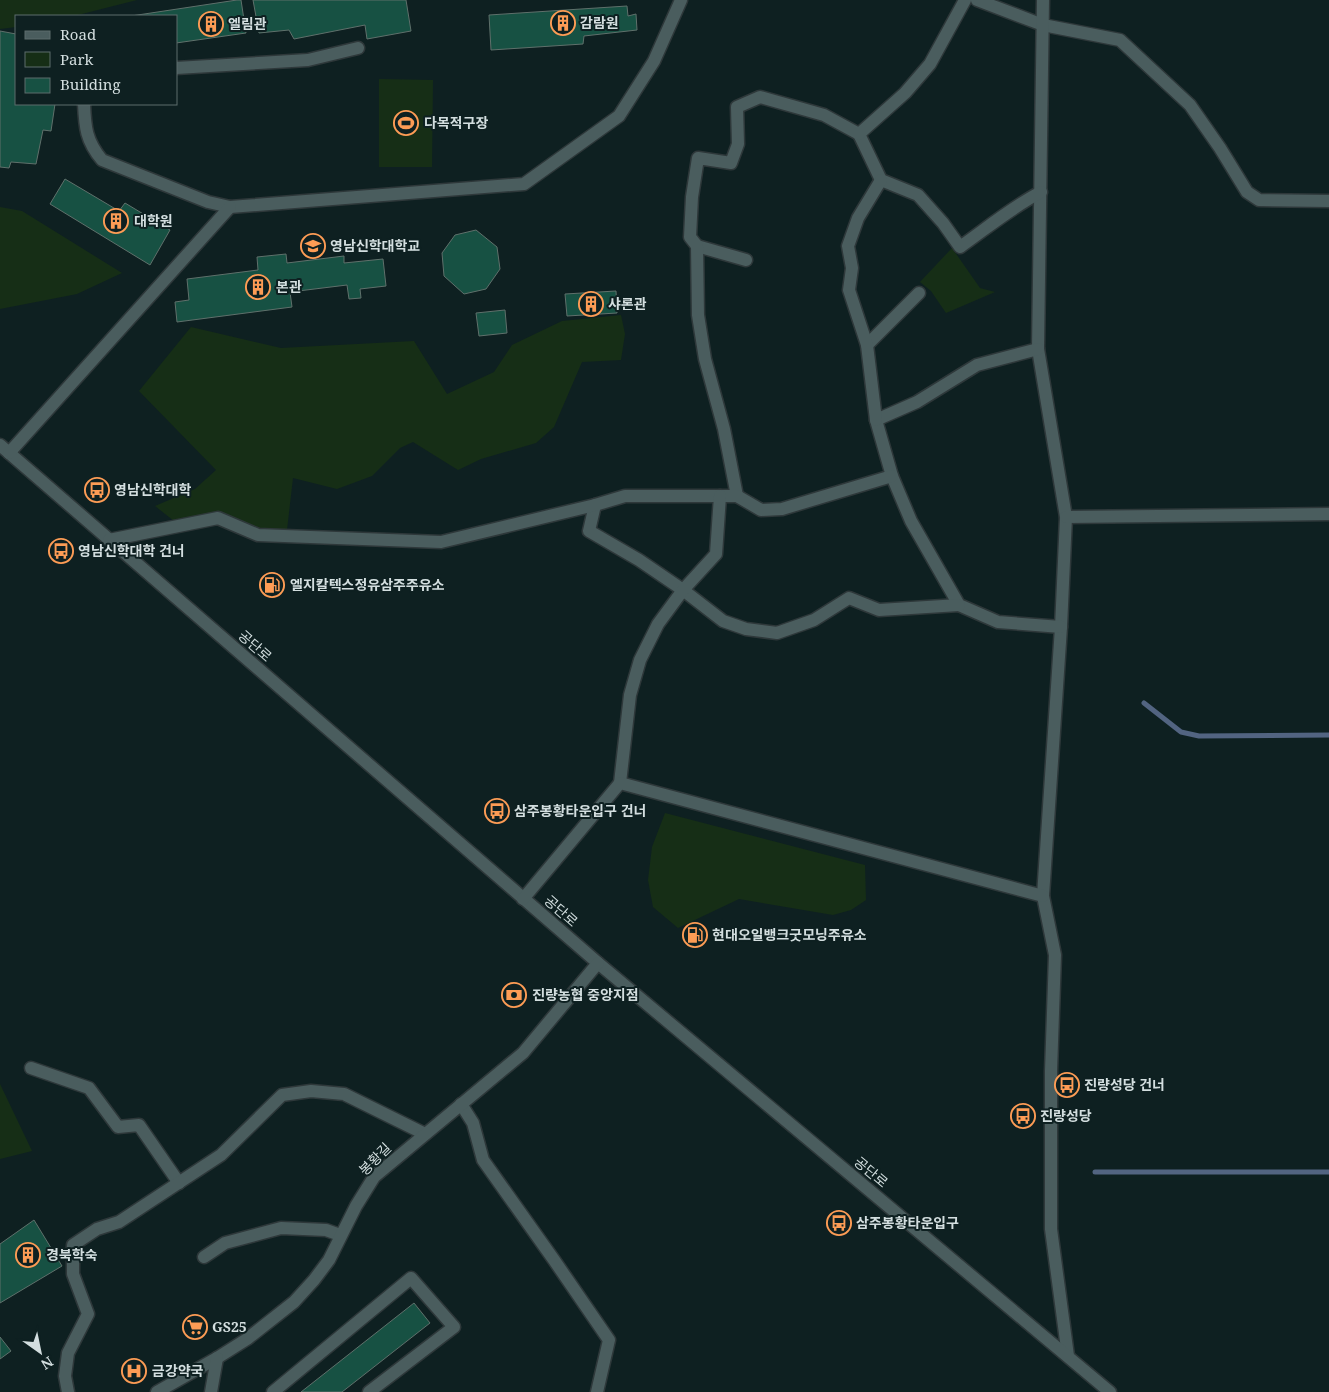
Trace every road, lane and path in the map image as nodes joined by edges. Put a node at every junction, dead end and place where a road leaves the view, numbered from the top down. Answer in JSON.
{"nodes":[{"id":1,"x":681,"y":0,"type":"edge"},
{"id":2,"x":965,"y":0,"type":"edge"},
{"id":3,"x":976,"y":0,"type":"edge"},
{"id":4,"x":1043,"y":0,"type":"edge"},
{"id":5,"x":1043,"y":25,"type":"junction"},
{"id":6,"x":358,"y":48,"type":"dead end"},
{"id":7,"x":178,"y":68,"type":"edge"},
{"id":8,"x":84,"y":105,"type":"edge"},
{"id":9,"x":858,"y":134,"type":"junction"},
{"id":10,"x":881,"y":180,"type":"junction"},
{"id":11,"x":1041,"y":192,"type":"junction"},
{"id":12,"x":1329,"y":201,"type":"edge"},
{"id":13,"x":230,"y":207,"type":"junction"},
{"id":14,"x":697,"y":246,"type":"junction"},
{"id":15,"x":746,"y":260,"type":"dead end"},
{"id":16,"x":919,"y":293,"type":"dead end"},
{"id":17,"x":867,"y":345,"type":"junction"},
{"id":18,"x":1038,"y":349,"type":"junction"},
{"id":19,"x":876,"y":420,"type":"junction"},
{"id":20,"x":4,"y":449,"type":"edge"},
{"id":21,"x":892,"y":476,"type":"junction"},
{"id":22,"x":720,"y":496,"type":"junction"},
{"id":23,"x":737,"y":496,"type":"junction"},
{"id":24,"x":595,"y":506,"type":"junction"},
{"id":25,"x":1329,"y":514,"type":"edge"},
{"id":26,"x":1066,"y":517,"type":"junction"},
{"id":27,"x":109,"y":540,"type":"junction"},
{"id":28,"x":683,"y":590,"type":"junction"},
{"id":29,"x":959,"y":605,"type":"junction"},
{"id":30,"x":1061,"y":627,"type":"junction"},
{"id":31,"x":620,"y":783,"type":"junction"},
{"id":32,"x":1044,"y":896,"type":"junction"},
{"id":33,"x":523,"y":899,"type":"junction"},
{"id":34,"x":598,"y":963,"type":"junction"},
{"id":35,"x":32,"y":1068,"type":"dead end"},
{"id":36,"x":461,"y":1104,"type":"junction"},
{"id":37,"x":424,"y":1134,"type":"junction"},
{"id":38,"x":178,"y":1183,"type":"junction"},
{"id":39,"x":340,"y":1235,"type":"junction"},
{"id":40,"x":204,"y":1257,"type":"dead end"},
{"id":41,"x":1068,"y":1356,"type":"junction"},
{"id":42,"x":217,"y":1358,"type":"junction"},
{"id":43,"x":372,"y":1391,"type":"edge"},
{"id":44,"x":68,"y":1392,"type":"edge"},
{"id":45,"x":157,"y":1392,"type":"edge"},
{"id":46,"x":211,"y":1392,"type":"edge"},
{"id":47,"x":273,"y":1392,"type":"edge"},
{"id":48,"x":597,"y":1392,"type":"edge"},
{"id":49,"x":1110,"y":1392,"type":"edge"}],
"edges":[{"from":1,"to":13,"type":"street"},
{"from":2,"to":9,"type":"street"},
{"from":3,"to":5,"type":"street"},
{"from":4,"to":5,"type":"street"},
{"from":5,"to":11,"type":"street"},
{"from":5,"to":12,"type":"street"},
{"from":6,"to":7,"type":"street"},
{"from":8,"to":13,"type":"street"},
{"from":9,"to":10,"type":"street"},
{"from":9,"to":14,"type":"street"},
{"from":10,"to":11,"type":"street"},
{"from":10,"to":17,"type":"street"},
{"from":11,"to":18,"type":"street"},
{"from":13,"to":20,"type":"street"},
{"from":14,"to":15,"type":"street"},
{"from":14,"to":23,"type":"street"},
{"from":16,"to":17,"type":"street"},
{"from":17,"to":19,"type":"street"},
{"from":18,"to":19,"type":"street"},
{"from":18,"to":26,"type":"street"},
{"from":19,"to":21,"type":"street"},
{"from":20,"to":27,"type":"street","name":"공단로"},
{"from":21,"to":23,"type":"street"},
{"from":21,"to":29,"type":"street"},
{"from":22,"to":23,"type":"street"},
{"from":22,"to":24,"type":"street"},
{"from":22,"to":28,"type":"street"},
{"from":24,"to":27,"type":"street"},
{"from":24,"to":28,"type":"street"},
{"from":25,"to":26,"type":"street"},
{"from":26,"to":30,"type":"street"},
{"from":27,"to":33,"type":"street","name":"공단로"},
{"from":28,"to":29,"type":"street"},
{"from":28,"to":31,"type":"street"},
{"from":29,"to":30,"type":"street"},
{"from":30,"to":32,"type":"street"},
{"from":31,"to":32,"type":"street"},
{"from":31,"to":33,"type":"street"},
{"from":32,"to":41,"type":"street"},
{"from":33,"to":34,"type":"street","name":"공단로"},
{"from":34,"to":36,"type":"street","name":"봉황길"},
{"from":34,"to":41,"type":"street","name":"공단로"},
{"from":35,"to":38,"type":"street"},
{"from":36,"to":37,"type":"street","name":"봉황길"},
{"from":36,"to":48,"type":"street"},
{"from":37,"to":38,"type":"street"},
{"from":37,"to":39,"type":"street","name":"봉황길"},
{"from":38,"to":44,"type":"street"},
{"from":39,"to":40,"type":"street"},
{"from":39,"to":42,"type":"street","name":"봉황길"},
{"from":41,"to":49,"type":"street","name":"공단로"},
{"from":42,"to":45,"type":"street","name":"봉황길"},
{"from":42,"to":46,"type":"street"},
{"from":43,"to":47,"type":"street"}]}
